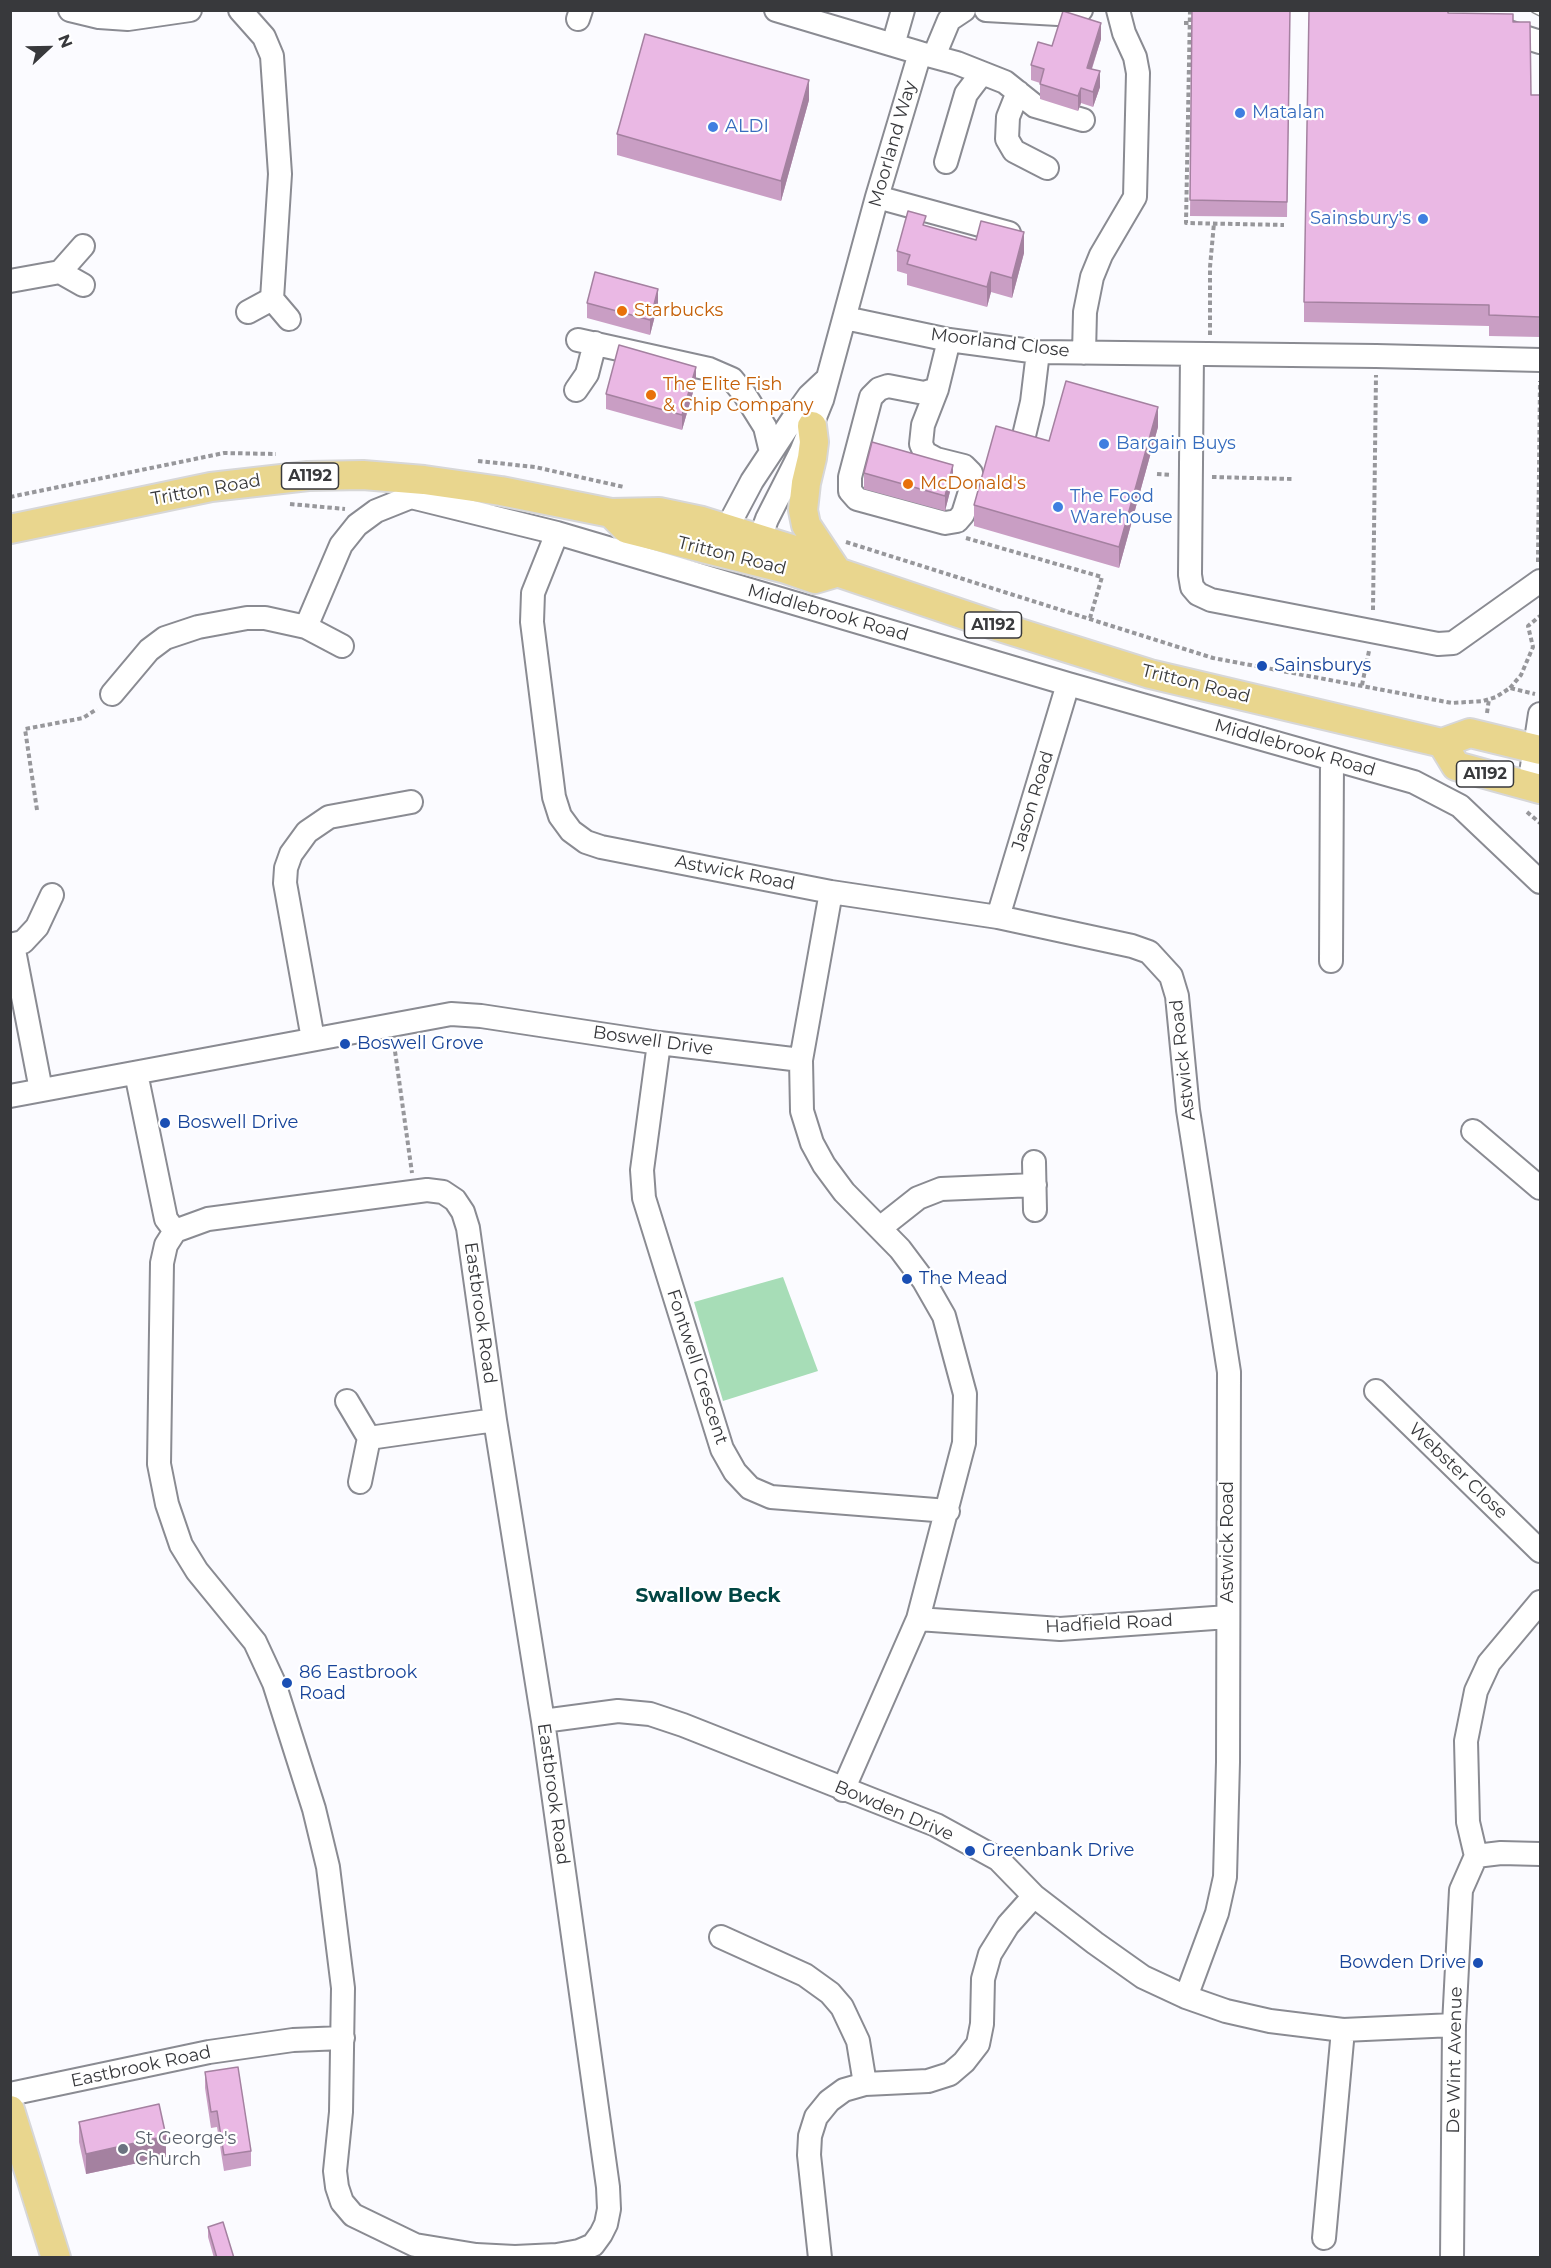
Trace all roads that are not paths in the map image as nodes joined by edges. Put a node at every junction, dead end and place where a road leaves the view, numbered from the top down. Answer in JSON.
{"nodes":[{"id":1,"x":70,"y":10,"type":"edge"},
{"id":2,"x":190,"y":10,"type":"edge"},
{"id":3,"x":240,"y":10,"type":"edge"},
{"id":4,"x":776,"y":10,"type":"edge"},
{"id":5,"x":903,"y":10,"type":"edge"},
{"id":6,"x":964,"y":10,"type":"edge"},
{"id":7,"x":986,"y":10,"type":"edge"},
{"id":8,"x":1081,"y":10,"type":"edge"},
{"id":9,"x":1118,"y":10,"type":"edge"},
{"id":10,"x":1484,"y":25,"type":"edge"},
{"id":11,"x":1540,"y":42,"type":"edge"},
{"id":12,"x":893,"y":45,"type":"junction"},
{"id":13,"x":927,"y":55,"type":"junction"},
{"id":14,"x":982,"y":73,"type":"junction"},
{"id":15,"x":1018,"y":92,"type":"junction"},
{"id":16,"x":1083,"y":120,"type":"dead end"},
{"id":17,"x":946,"y":162,"type":"dead end"},
{"id":18,"x":1047,"y":168,"type":"dead end"},
{"id":19,"x":877,"y":197,"type":"junction"},
{"id":20,"x":1019,"y":236,"type":"edge"},
{"id":21,"x":83,"y":246,"type":"dead end"},
{"id":22,"x":60,"y":272,"type":"junction"},
{"id":23,"x":10,"y":281,"type":"edge"},
{"id":24,"x":83,"y":285,"type":"dead end"},
{"id":25,"x":272,"y":299,"type":"junction"},
{"id":26,"x":248,"y":312,"type":"dead end"},
{"id":27,"x":845,"y":318,"type":"junction"},
{"id":28,"x":289,"y":319,"type":"dead end"},
{"id":29,"x":949,"y":340,"type":"junction"},
{"id":30,"x":1038,"y":352,"type":"junction"},
{"id":31,"x":1084,"y":353,"type":"junction"},
{"id":32,"x":1201,"y":354,"type":"junction"},
{"id":33,"x":1540,"y":360,"type":"edge"},
{"id":34,"x":826,"y":380,"type":"junction"},
{"id":35,"x":937,"y":388,"type":"junction"},
{"id":36,"x":576,"y":390,"type":"dead end"},
{"id":37,"x":812,"y":426,"type":"junction"},
{"id":38,"x":1022,"y":444,"type":"edge"},
{"id":39,"x":771,"y":452,"type":"junction"},
{"id":40,"x":10,"y":529,"type":"edge"},
{"id":41,"x":557,"y":533,"type":"junction"},
{"id":42,"x":722,"y":541,"type":"junction"},
{"id":43,"x":755,"y":550,"type":"junction"},
{"id":44,"x":837,"y":572,"type":"junction"},
{"id":45,"x":1539,"y":574,"type":"edge"},
{"id":46,"x":306,"y":627,"type":"junction"},
{"id":47,"x":342,"y":646,"type":"dead end"},
{"id":48,"x":1068,"y":684,"type":"junction"},
{"id":49,"x":112,"y":694,"type":"road end"},
{"id":50,"x":1538,"y":730,"type":"edge"},
{"id":51,"x":1442,"y":743,"type":"junction"},
{"id":52,"x":1332,"y":760,"type":"junction"},
{"id":53,"x":1535,"y":788,"type":"edge"},
{"id":54,"x":411,"y":802,"type":"dead end"},
{"id":55,"x":1540,"y":882,"type":"edge"},
{"id":56,"x":831,"y":892,"type":"junction"},
{"id":57,"x":52,"y":895,"type":"dead end"},
{"id":58,"x":998,"y":917,"type":"junction"},
{"id":59,"x":12,"y":945,"type":"edge"},
{"id":60,"x":1330,"y":961,"type":"dead end"},
{"id":61,"x":313,"y":1039,"type":"junction"},
{"id":62,"x":658,"y":1043,"type":"junction"},
{"id":63,"x":801,"y":1060,"type":"junction"},
{"id":64,"x":136,"y":1073,"type":"junction"},
{"id":65,"x":41,"y":1090,"type":"junction"},
{"id":66,"x":11,"y":1096,"type":"edge"},
{"id":67,"x":1473,"y":1131,"type":"dead end"},
{"id":68,"x":1034,"y":1162,"type":"dead end"},
{"id":69,"x":1035,"y":1185,"type":"junction"},
{"id":70,"x":1540,"y":1188,"type":"edge"},
{"id":71,"x":1035,"y":1210,"type":"dead end"},
{"id":72,"x":880,"y":1228,"type":"junction"},
{"id":73,"x":175,"y":1231,"type":"junction"},
{"id":74,"x":1376,"y":1391,"type":"dead end"},
{"id":75,"x":347,"y":1401,"type":"dead end"},
{"id":76,"x":495,"y":1420,"type":"junction"},
{"id":77,"x":369,"y":1438,"type":"junction"},
{"id":78,"x":360,"y":1482,"type":"dead end"},
{"id":79,"x":948,"y":1511,"type":"junction"},
{"id":80,"x":1540,"y":1551,"type":"edge"},
{"id":81,"x":1540,"y":1602,"type":"edge"},
{"id":82,"x":1228,"y":1617,"type":"junction"},
{"id":83,"x":918,"y":1619,"type":"junction"},
{"id":84,"x":543,"y":1721,"type":"junction"},
{"id":85,"x":843,"y":1790,"type":"junction"},
{"id":86,"x":1540,"y":1854,"type":"edge"},
{"id":87,"x":1476,"y":1856,"type":"junction"},
{"id":88,"x":1034,"y":1896,"type":"junction"},
{"id":89,"x":721,"y":1937,"type":"dead end"},
{"id":90,"x":1186,"y":1997,"type":"junction"},
{"id":91,"x":1454,"y":2025,"type":"junction"},
{"id":92,"x":1342,"y":2030,"type":"junction"},
{"id":93,"x":343,"y":2038,"type":"junction"},
{"id":94,"x":865,"y":2084,"type":"junction"},
{"id":95,"x":10,"y":2094,"type":"edge"},
{"id":96,"x":10,"y":2110,"type":"edge"},
{"id":97,"x":1324,"y":2238,"type":"dead end"},
{"id":98,"x":414,"y":2251,"type":"edge"},
{"id":99,"x":56,"y":2258,"type":"edge"},
{"id":100,"x":820,"y":2258,"type":"edge"},
{"id":101,"x":1452,"y":2258,"type":"edge"}],
"edges":[{"from":1,"to":2,"type":"street"},
{"from":3,"to":25,"type":"street"},
{"from":4,"to":12,"type":"street"},
{"from":5,"to":12,"type":"street"},
{"from":6,"to":13,"type":"street","name":"Moorland Way"},
{"from":7,"to":8,"type":"street"},
{"from":9,"to":31,"type":"street"},
{"from":10,"to":11,"type":"street"},
{"from":12,"to":13,"type":"street"},
{"from":13,"to":14,"type":"street"},
{"from":13,"to":19,"type":"street","name":"Moorland Way"},
{"from":14,"to":15,"type":"street"},
{"from":14,"to":17,"type":"street"},
{"from":15,"to":16,"type":"street"},
{"from":15,"to":18,"type":"street"},
{"from":19,"to":20,"type":"street"},
{"from":19,"to":27,"type":"street","name":"Moorland Way"},
{"from":21,"to":22,"type":"street"},
{"from":22,"to":23,"type":"street"},
{"from":22,"to":24,"type":"street"},
{"from":25,"to":26,"type":"street"},
{"from":25,"to":28,"type":"street"},
{"from":27,"to":29,"type":"street","name":"Moorland Close"},
{"from":27,"to":34,"type":"street","name":"Moorland Way"},
{"from":29,"to":30,"type":"street","name":"Moorland Close"},
{"from":29,"to":35,"type":"street"},
{"from":30,"to":31,"type":"street","name":"Moorland Close"},
{"from":30,"to":38,"type":"street"},
{"from":31,"to":32,"type":"street","name":"Moorland Close"},
{"from":32,"to":33,"type":"street","name":"Moorland Close"},
{"from":32,"to":45,"type":"street"},
{"from":34,"to":37,"type":"street","name":"Moorland Way"},
{"from":34,"to":39,"type":"street","name":"Moorland Way"},
{"from":35,"to":35,"type":"street"},
{"from":36,"to":39,"type":"street"},
{"from":37,"to":43,"type":"street","name":"Moorland Way"},
{"from":37,"to":44,"type":"main road"},
{"from":39,"to":42,"type":"street","name":"Moorland Way"},
{"from":40,"to":42,"type":"main road","name":"Tritton Road","number":"A1192"},
{"from":41,"to":46,"type":"street","name":"Middlebrook Road"},
{"from":41,"to":48,"type":"street","name":"Middlebrook Road"},
{"from":41,"to":56,"type":"street","name":"Astwick Road"},
{"from":42,"to":43,"type":"main road","name":"Tritton Road"},
{"from":43,"to":44,"type":"main road","name":"Tritton Road"},
{"from":44,"to":51,"type":"main road","name":"Tritton Road","number":"A1192"},
{"from":46,"to":47,"type":"street"},
{"from":46,"to":49,"type":"street"},
{"from":48,"to":52,"type":"street","name":"Middlebrook Road"},
{"from":48,"to":58,"type":"street","name":"Jason Road"},
{"from":50,"to":51,"type":"main road","number":"A1192"},
{"from":50,"to":53,"type":"street"},
{"from":51,"to":53,"type":"main road","number":"A1192"},
{"from":52,"to":55,"type":"street","name":"Middlebrook Road"},
{"from":52,"to":60,"type":"street"},
{"from":54,"to":61,"type":"street"},
{"from":56,"to":58,"type":"street","name":"Astwick Road"},
{"from":56,"to":63,"type":"street"},
{"from":57,"to":59,"type":"street"},
{"from":58,"to":82,"type":"street","name":"Astwick Road"},
{"from":59,"to":65,"type":"street"},
{"from":61,"to":62,"type":"street","name":"Boswell Drive"},
{"from":61,"to":64,"type":"street","name":"Boswell Drive"},
{"from":62,"to":63,"type":"street","name":"Boswell Drive"},
{"from":62,"to":79,"type":"street","name":"Fontwell Crescent"},
{"from":63,"to":72,"type":"street"},
{"from":64,"to":65,"type":"street","name":"Boswell Drive"},
{"from":64,"to":73,"type":"street"},
{"from":65,"to":66,"type":"street","name":"Boswell Drive"},
{"from":67,"to":70,"type":"street"},
{"from":68,"to":69,"type":"street"},
{"from":69,"to":71,"type":"street"},
{"from":69,"to":72,"type":"street"},
{"from":72,"to":79,"type":"street"},
{"from":73,"to":76,"type":"street","name":"Eastbrook Road"},
{"from":73,"to":93,"type":"street","name":"Eastbrook Road"},
{"from":74,"to":80,"type":"street","name":"Webster Close"},
{"from":75,"to":77,"type":"street"},
{"from":76,"to":77,"type":"street"},
{"from":76,"to":84,"type":"street","name":"Eastbrook Road"},
{"from":77,"to":78,"type":"street"},
{"from":79,"to":83,"type":"street"},
{"from":81,"to":87,"type":"street"},
{"from":82,"to":83,"type":"street","name":"Hadfield Road"},
{"from":82,"to":90,"type":"street","name":"Astwick Road"},
{"from":83,"to":85,"type":"street"},
{"from":84,"to":85,"type":"street","name":"Bowden Drive"},
{"from":84,"to":98,"type":"street","name":"Eastbrook Road"},
{"from":85,"to":88,"type":"street","name":"Bowden Drive"},
{"from":86,"to":87,"type":"street"},
{"from":87,"to":91,"type":"street","name":"De Wint Avenue"},
{"from":88,"to":90,"type":"street","name":"Bowden Drive"},
{"from":88,"to":94,"type":"street"},
{"from":89,"to":94,"type":"street"},
{"from":90,"to":92,"type":"street","name":"Bowden Drive"},
{"from":91,"to":92,"type":"street","name":"Bowden Drive"},
{"from":91,"to":101,"type":"street","name":"De Wint Avenue"},
{"from":92,"to":97,"type":"street"},
{"from":93,"to":95,"type":"street","name":"Eastbrook Road"},
{"from":93,"to":98,"type":"street","name":"Eastbrook Road"},
{"from":94,"to":100,"type":"street"},
{"from":96,"to":99,"type":"main road"}]}
